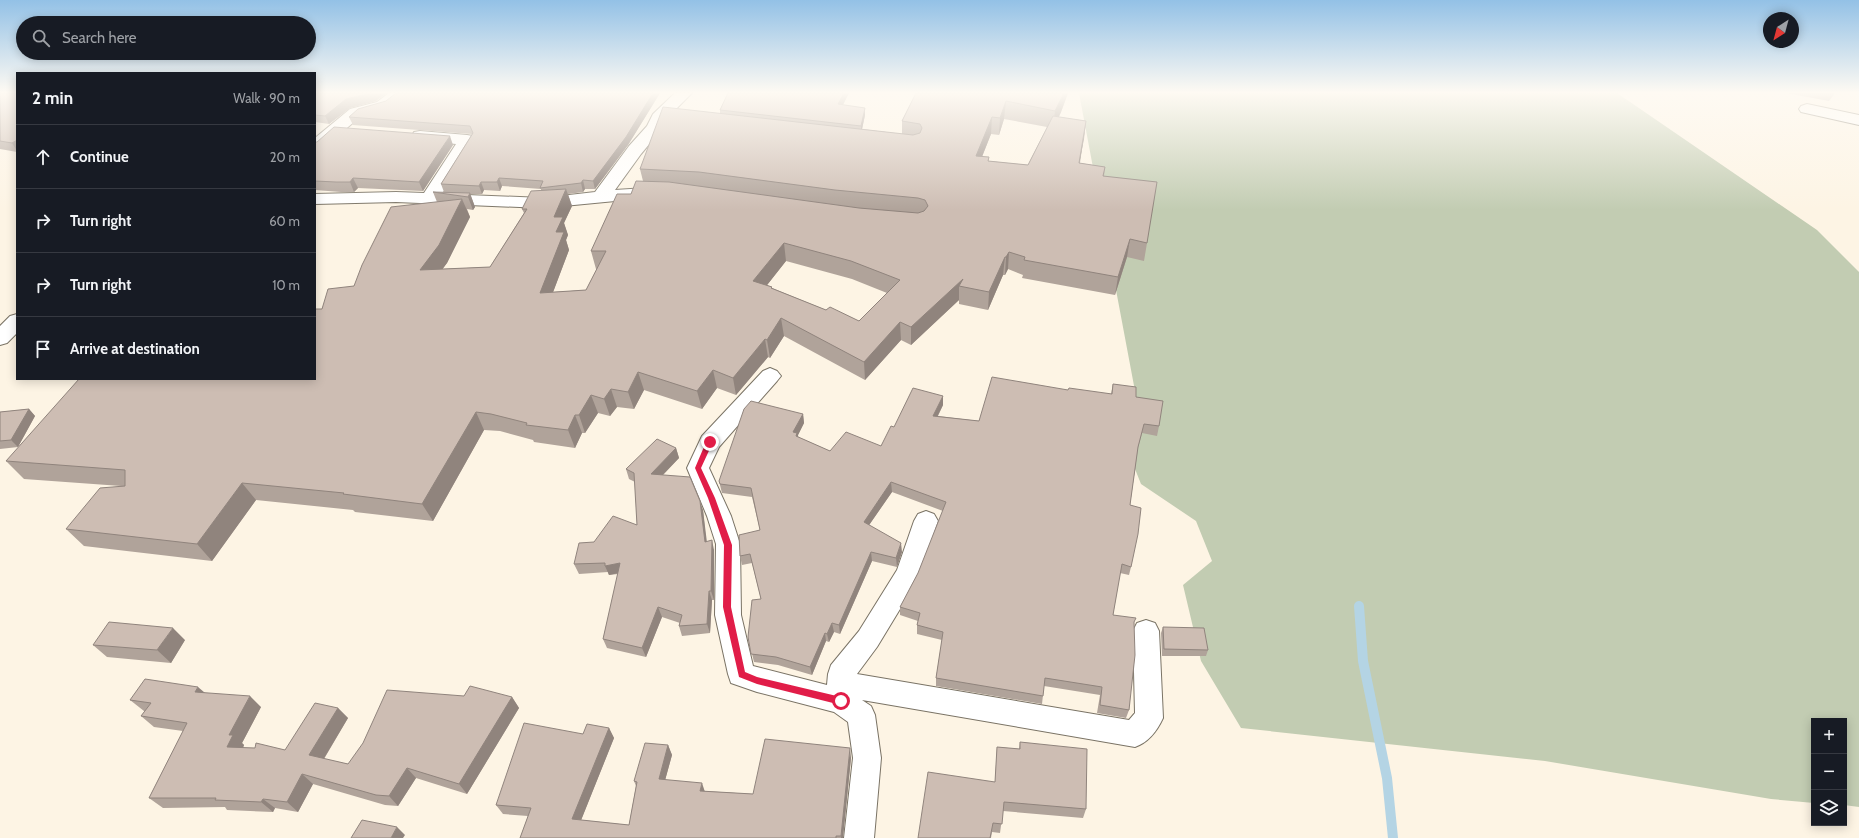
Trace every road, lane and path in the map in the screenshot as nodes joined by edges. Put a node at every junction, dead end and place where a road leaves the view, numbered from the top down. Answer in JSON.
{"nodes":[{"id":1,"x":331,"y":132,"type":"edge"},
{"id":2,"x":650,"y":132,"type":"edge"},
{"id":3,"x":404,"y":135,"type":"edge"},
{"id":4,"x":316,"y":145,"type":"edge"},
{"id":5,"x":680,"y":193,"type":"edge"},
{"id":6,"x":602,"y":195,"type":"junction"},
{"id":7,"x":430,"y":198,"type":"junction"},
{"id":8,"x":316,"y":199,"type":"edge"},
{"id":9,"x":16,"y":322,"type":"edge"},
{"id":10,"x":0,"y":338,"type":"edge"},
{"id":11,"x":770,"y":376,"type":"dead end"},
{"id":12,"x":926,"y":521,"type":"dead end"},
{"id":13,"x":1146,"y":631,"type":"dead end"},
{"id":14,"x":841,"y":692,"type":"junction"},
{"id":15,"x":859,"y":838,"type":"edge"}],
"edges":[{"from":1,"to":4,"type":"street"},
{"from":2,"to":6,"type":"street"},
{"from":3,"to":7,"type":"street"},
{"from":5,"to":6,"type":"street"},
{"from":6,"to":7,"type":"street"},
{"from":7,"to":8,"type":"street"},
{"from":9,"to":10,"type":"street"},
{"from":11,"to":14,"type":"street"},
{"from":12,"to":14,"type":"street"},
{"from":13,"to":14,"type":"street"},
{"from":14,"to":15,"type":"street"}]}
